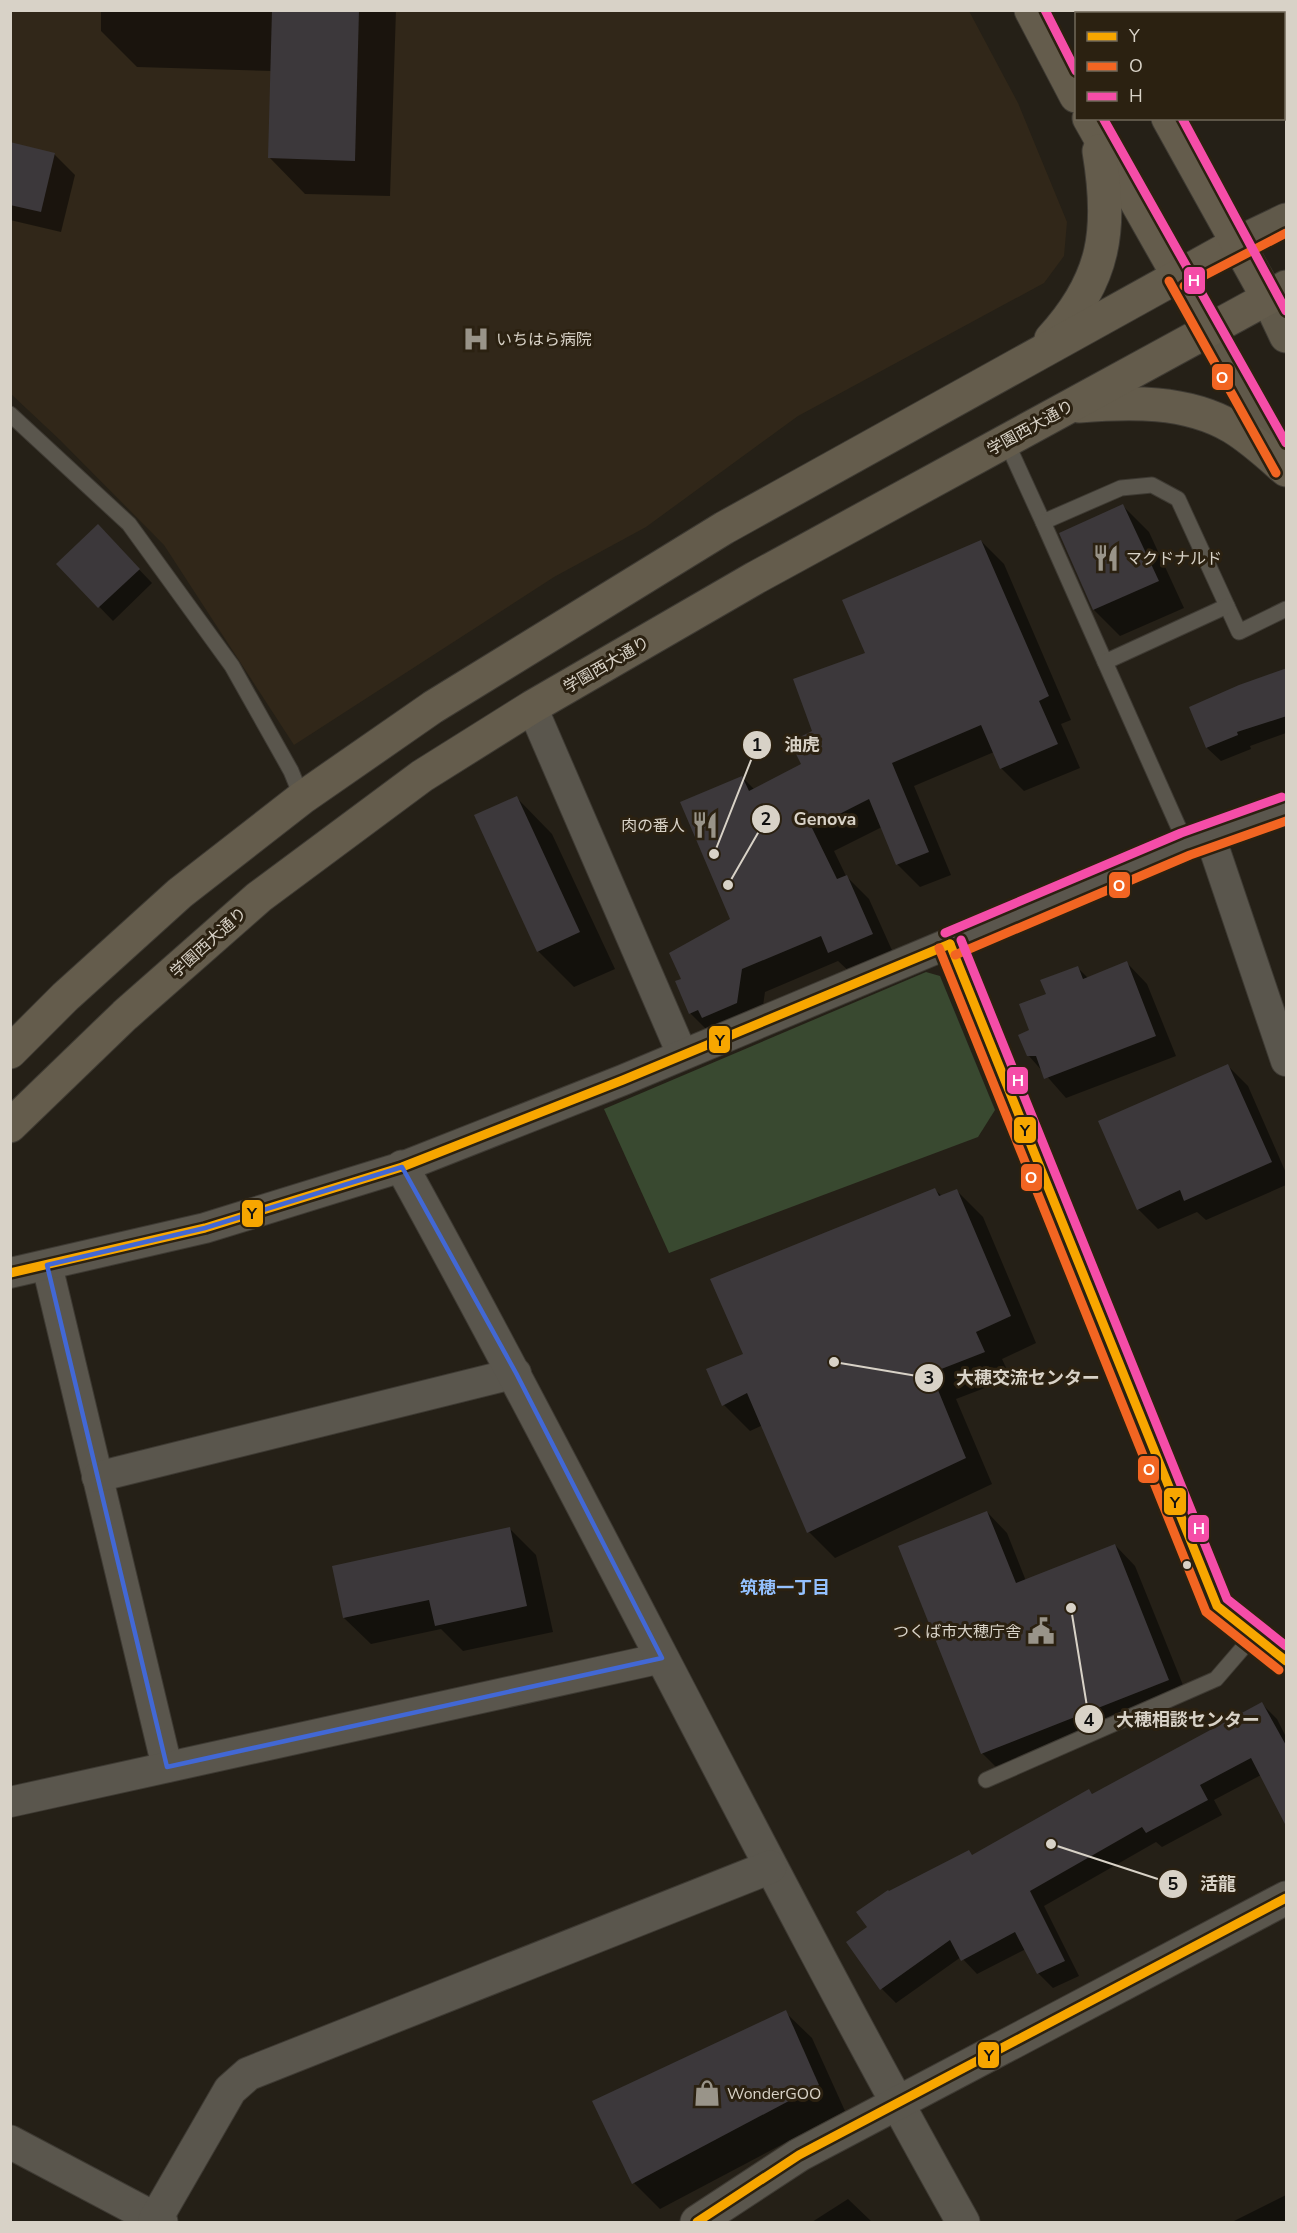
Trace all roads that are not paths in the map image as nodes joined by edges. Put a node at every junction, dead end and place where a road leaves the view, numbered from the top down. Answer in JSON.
{"nodes":[{"id":1,"x":1031,"y":10,"type":"edge"},
{"id":2,"x":1075,"y":92,"type":"edge"},
{"id":3,"x":1169,"y":120,"type":"edge"},
{"id":4,"x":1093,"y":126,"type":"edge"},
{"id":5,"x":1287,"y":220,"type":"edge"},
{"id":6,"x":1238,"y":243,"type":"junction"},
{"id":7,"x":1179,"y":275,"type":"junction"},
{"id":8,"x":1277,"y":293,"type":"edge"},
{"id":9,"x":1209,"y":330,"type":"junction"},
{"id":10,"x":1287,"y":336,"type":"edge"},
{"id":11,"x":1040,"y":351,"type":"junction"},
{"id":12,"x":1068,"y":407,"type":"junction"},
{"id":13,"x":10,"y":414,"type":"edge"},
{"id":14,"x":1006,"y":441,"type":"junction"},
{"id":15,"x":1287,"y":469,"type":"edge"},
{"id":16,"x":1043,"y":522,"type":"junction"},
{"id":17,"x":1227,"y":606,"type":"junction"},
{"id":18,"x":1287,"y":609,"type":"edge"},
{"id":19,"x":1105,"y":662,"type":"junction"},
{"id":20,"x":532,"y":707,"type":"junction"},
{"id":21,"x":302,"y":798,"type":"junction"},
{"id":22,"x":1287,"y":808,"type":"edge"},
{"id":23,"x":1198,"y":840,"type":"junction"},
{"id":24,"x":950,"y":944,"type":"junction"},
{"id":25,"x":10,"y":1052,"type":"edge"},
{"id":26,"x":682,"y":1054,"type":"junction"},
{"id":27,"x":1287,"y":1061,"type":"edge"},
{"id":28,"x":10,"y":1126,"type":"edge"},
{"id":29,"x":402,"y":1167,"type":"junction"},
{"id":30,"x":47,"y":1265,"type":"junction"},
{"id":31,"x":10,"y":1273,"type":"edge"},
{"id":32,"x":516,"y":1373,"type":"junction"},
{"id":33,"x":98,"y":1477,"type":"junction"},
{"id":34,"x":1254,"y":1635,"type":"junction"},
{"id":35,"x":662,"y":1658,"type":"junction"},
{"id":36,"x":1287,"y":1660,"type":"edge"},
{"id":37,"x":166,"y":1767,"type":"junction"},
{"id":38,"x":986,"y":1779,"type":"dead end"},
{"id":39,"x":10,"y":1802,"type":"edge"},
{"id":40,"x":770,"y":1867,"type":"junction"},
{"id":41,"x":1287,"y":1898,"type":"edge"},
{"id":42,"x":897,"y":2104,"type":"junction"},
{"id":43,"x":10,"y":2142,"type":"edge"},
{"id":44,"x":158,"y":2221,"type":"edge"},
{"id":45,"x":697,"y":2223,"type":"edge"},
{"id":46,"x":963,"y":2223,"type":"edge"}],
"edges":[{"from":1,"to":2,"type":"highway"},
{"from":3,"to":6,"type":"highway"},
{"from":4,"to":7,"type":"highway"},
{"from":4,"to":11,"type":"highway"},
{"from":5,"to":6,"type":"main road"},
{"from":6,"to":7,"type":"highway"},
{"from":6,"to":8,"type":"highway"},
{"from":7,"to":9,"type":"highway"},
{"from":7,"to":11,"type":"highway"},
{"from":8,"to":9,"type":"highway","name":"学園西大通り"},
{"from":8,"to":10,"type":"main road"},
{"from":9,"to":12,"type":"highway","name":"学園西大通り"},
{"from":9,"to":15,"type":"main road"},
{"from":11,"to":21,"type":"highway"},
{"from":12,"to":14,"type":"highway","name":"学園西大通り"},
{"from":12,"to":15,"type":"highway"},
{"from":13,"to":21,"type":"lane"},
{"from":14,"to":16,"type":"lane"},
{"from":14,"to":20,"type":"highway","name":"学園西大通り"},
{"from":16,"to":17,"type":"lane"},
{"from":16,"to":19,"type":"lane"},
{"from":17,"to":18,"type":"lane"},
{"from":17,"to":19,"type":"lane"},
{"from":19,"to":23,"type":"lane"},
{"from":20,"to":26,"type":"street"},
{"from":20,"to":28,"type":"highway","name":"学園西大通り"},
{"from":21,"to":25,"type":"highway"},
{"from":22,"to":23,"type":"street"},
{"from":23,"to":24,"type":"street"},
{"from":23,"to":27,"type":"street"},
{"from":24,"to":26,"type":"street"},
{"from":24,"to":34,"type":"lane"},
{"from":26,"to":29,"type":"street"},
{"from":29,"to":30,"type":"street"},
{"from":29,"to":32,"type":"street"},
{"from":30,"to":31,"type":"street"},
{"from":30,"to":33,"type":"street"},
{"from":32,"to":33,"type":"street"},
{"from":32,"to":35,"type":"street"},
{"from":33,"to":37,"type":"street"},
{"from":34,"to":36,"type":"lane"},
{"from":34,"to":38,"type":"lane"},
{"from":35,"to":37,"type":"street"},
{"from":35,"to":40,"type":"street"},
{"from":37,"to":39,"type":"street"},
{"from":40,"to":42,"type":"street"},
{"from":40,"to":44,"type":"street"},
{"from":41,"to":42,"type":"street"},
{"from":42,"to":45,"type":"street"},
{"from":42,"to":46,"type":"street"},
{"from":43,"to":44,"type":"street"}]}
